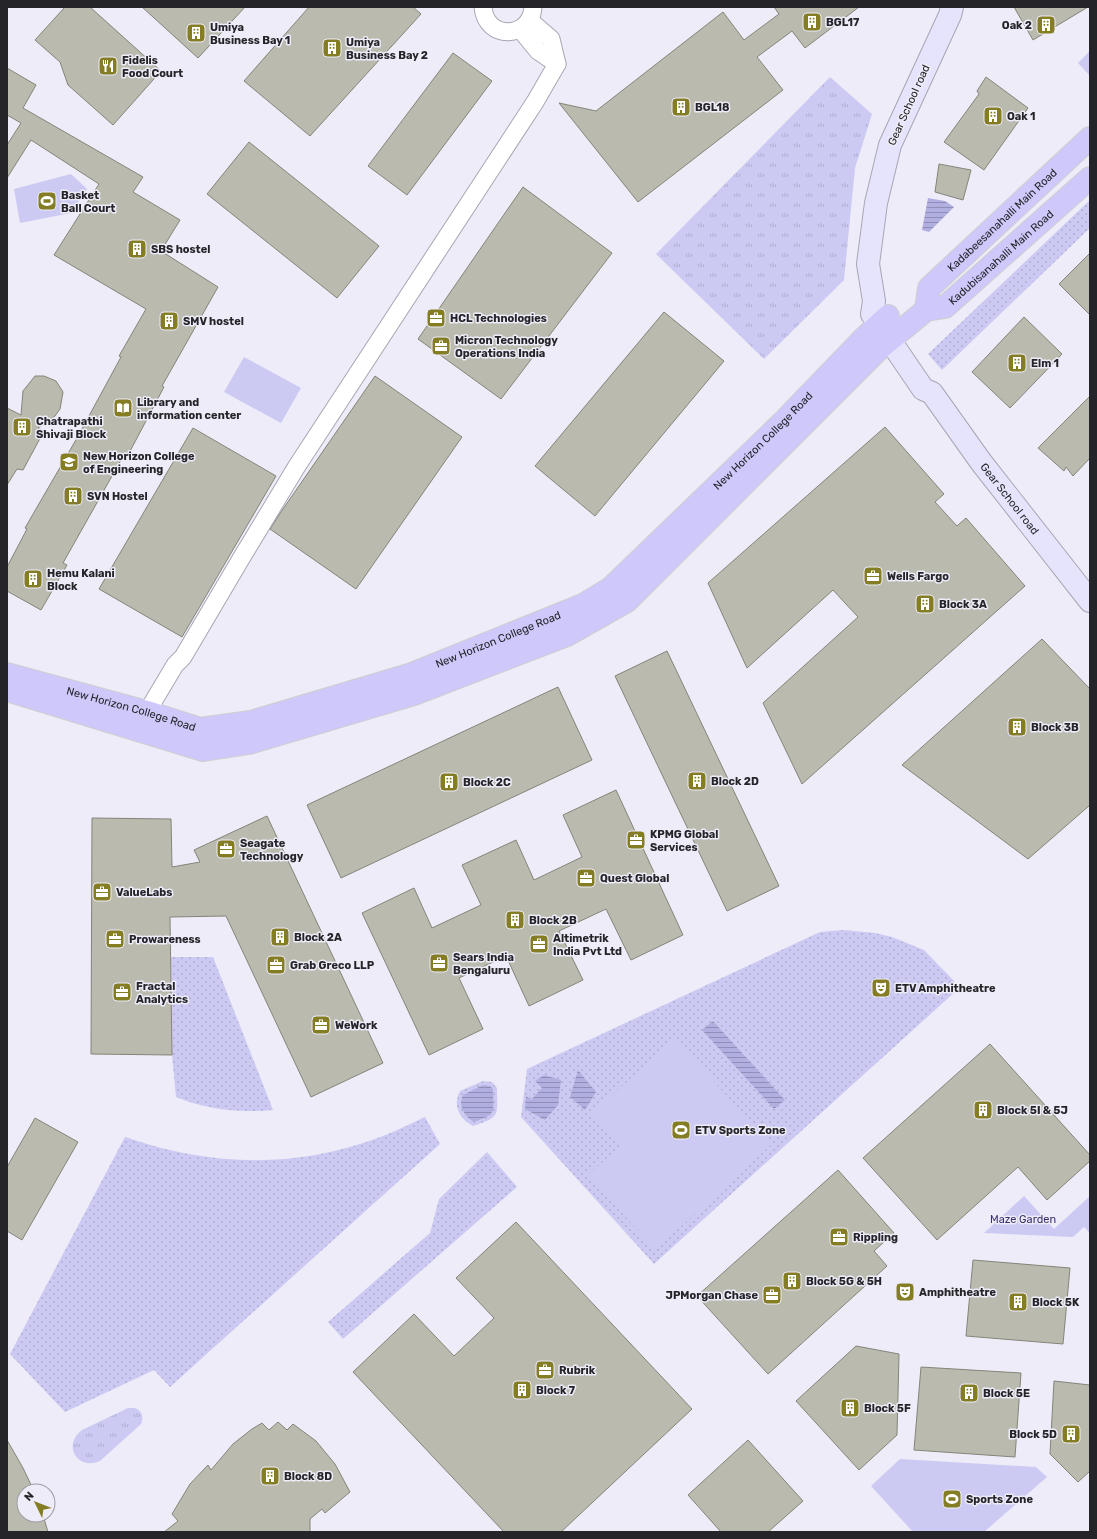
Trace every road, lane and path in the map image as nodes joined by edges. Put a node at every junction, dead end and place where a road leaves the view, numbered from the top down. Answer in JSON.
{"nodes":[{"id":1,"x":483,"y":7,"type":"edge"},
{"id":2,"x":952,"y":7,"type":"edge"},
{"id":3,"x":527,"y":19,"type":"edge"},
{"id":4,"x":1090,"y":138,"type":"edge"},
{"id":5,"x":1090,"y":178,"type":"edge"},
{"id":6,"x":926,"y":310,"type":"junction"},
{"id":7,"x":885,"y":322,"type":"junction"},
{"id":8,"x":1090,"y":602,"type":"edge"},
{"id":9,"x":7,"y":674,"type":"edge"},
{"id":10,"x":7,"y":690,"type":"edge"},
{"id":11,"x":147,"y":712,"type":"junction"}],
"edges":[{"from":1,"to":3,"type":"street"},
{"from":2,"to":7,"type":"main road","name":"Gear School road"},
{"from":3,"to":11,"type":"street"},
{"from":4,"to":6,"type":"main road","name":"Kadabeesanahalli Main Road"},
{"from":5,"to":6,"type":"main road","name":"Kadubisanahalli Main Road"},
{"from":6,"to":7,"type":"main road","name":"Kadubisanahalli Main Road"},
{"from":7,"to":8,"type":"main road","name":"Gear School road"},
{"from":7,"to":10,"type":"main road","name":"New Horizon College Road"},
{"from":7,"to":11,"type":"main road","name":"New Horizon College Road"},
{"from":9,"to":11,"type":"main road","name":"New Horizon College Road"}]}
